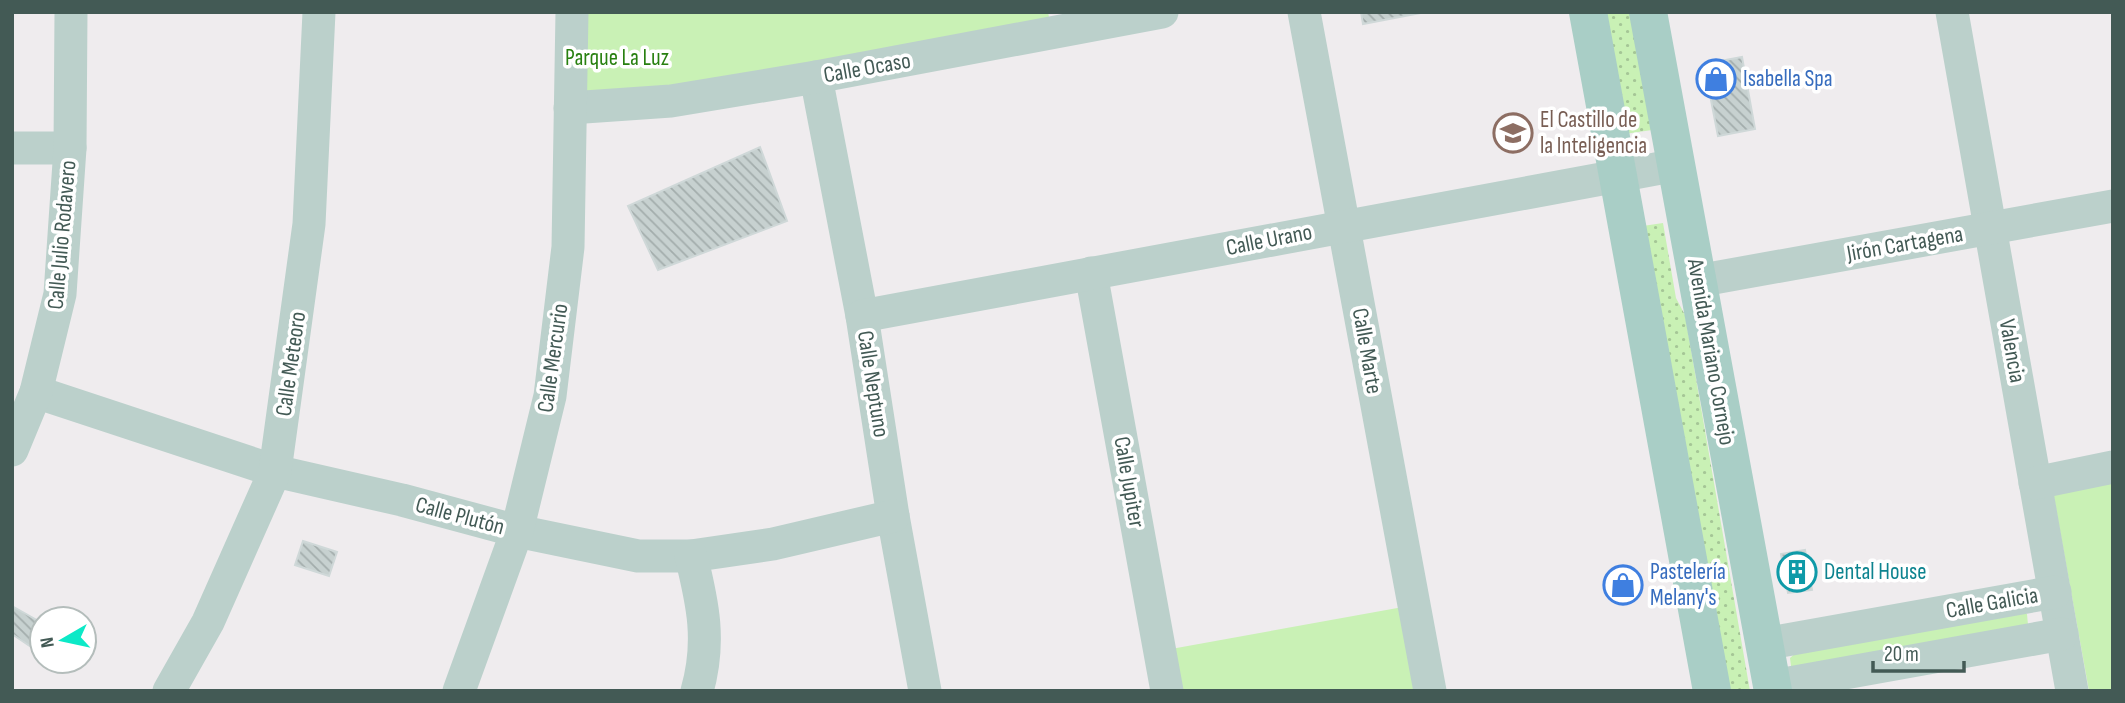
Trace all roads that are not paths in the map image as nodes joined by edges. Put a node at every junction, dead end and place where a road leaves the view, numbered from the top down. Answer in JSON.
{"nodes":[{"id":1,"x":71,"y":12,"type":"edge"},
{"id":2,"x":319,"y":12,"type":"edge"},
{"id":3,"x":572,"y":12,"type":"edge"},
{"id":4,"x":1162,"y":12,"type":"edge"},
{"id":5,"x":1304,"y":12,"type":"edge"},
{"id":6,"x":1588,"y":12,"type":"edge"},
{"id":7,"x":1648,"y":12,"type":"edge"},
{"id":8,"x":1951,"y":12,"type":"edge"},
{"id":9,"x":1050,"y":23,"type":"edge"},
{"id":10,"x":816,"y":77,"type":"junction"},
{"id":11,"x":570,"y":108,"type":"junction"},
{"id":12,"x":12,"y":148,"type":"edge"},
{"id":13,"x":69,"y":148,"type":"junction"},
{"id":14,"x":1676,"y":164,"type":"junction"},
{"id":15,"x":1618,"y":175,"type":"junction"},
{"id":16,"x":2113,"y":206,"type":"edge"},
{"id":17,"x":1344,"y":226,"type":"junction"},
{"id":18,"x":1990,"y":229,"type":"junction"},
{"id":19,"x":1091,"y":274,"type":"junction"},
{"id":20,"x":1698,"y":281,"type":"junction"},
{"id":21,"x":862,"y":316,"type":"junction"},
{"id":22,"x":36,"y":392,"type":"junction"},
{"id":23,"x":12,"y":450,"type":"edge"},
{"id":24,"x":2113,"y":467,"type":"edge"},
{"id":25,"x":275,"y":471,"type":"junction"},
{"id":26,"x":2035,"y":483,"type":"junction"},
{"id":27,"x":893,"y":516,"type":"junction"},
{"id":28,"x":517,"y":531,"type":"junction"},
{"id":29,"x":691,"y":556,"type":"junction"},
{"id":30,"x":2055,"y":592,"type":"junction"},
{"id":31,"x":2062,"y":634,"type":"junction"},
{"id":32,"x":1764,"y":644,"type":"junction"},
{"id":33,"x":1773,"y":688,"type":"edge"},
{"id":34,"x":169,"y":691,"type":"edge"},
{"id":35,"x":459,"y":691,"type":"edge"},
{"id":36,"x":697,"y":691,"type":"edge"},
{"id":37,"x":925,"y":691,"type":"edge"},
{"id":38,"x":1167,"y":691,"type":"edge"},
{"id":39,"x":1430,"y":691,"type":"edge"},
{"id":40,"x":1712,"y":691,"type":"edge"},
{"id":41,"x":2072,"y":691,"type":"edge"}],
"edges":[{"from":1,"to":13,"type":"street","name":"Calle Julio Rodavero"},
{"from":2,"to":25,"type":"street","name":"Calle Meteoro"},
{"from":3,"to":11,"type":"street","name":"Calle Mercurio"},
{"from":4,"to":9,"type":"street","name":"Calle Ocaso"},
{"from":5,"to":17,"type":"street","name":"Calle Marte"},
{"from":6,"to":15,"type":"main road"},
{"from":7,"to":14,"type":"main road","name":"Avenida Mariano Cornejo"},
{"from":8,"to":18,"type":"street","name":"Valencia"},
{"from":9,"to":10,"type":"street","name":"Calle Ocaso"},
{"from":10,"to":11,"type":"street","name":"Calle Ocaso"},
{"from":10,"to":21,"type":"street","name":"Calle Neptuno"},
{"from":11,"to":28,"type":"street","name":"Calle Mercurio"},
{"from":12,"to":13,"type":"street"},
{"from":13,"to":22,"type":"street","name":"Calle Julio Rodavero"},
{"from":14,"to":15,"type":"street","name":"Calle Urano"},
{"from":14,"to":20,"type":"main road","name":"Avenida Mariano Cornejo"},
{"from":15,"to":17,"type":"street","name":"Calle Urano"},
{"from":15,"to":40,"type":"main road"},
{"from":16,"to":18,"type":"street","name":"Jirón Cartagena"},
{"from":17,"to":19,"type":"street","name":"Calle Urano"},
{"from":17,"to":39,"type":"street","name":"Calle Marte"},
{"from":18,"to":20,"type":"street","name":"Jirón Cartagena"},
{"from":18,"to":26,"type":"street","name":"Valencia"},
{"from":19,"to":21,"type":"street","name":"Calle Urano"},
{"from":19,"to":38,"type":"street","name":"Calle Jupiter"},
{"from":20,"to":32,"type":"main road","name":"Avenida Mariano Cornejo"},
{"from":21,"to":27,"type":"street","name":"Calle Neptuno"},
{"from":22,"to":23,"type":"street","name":"Calle Julio Rodavero"},
{"from":22,"to":25,"type":"street","name":"Calle Plutón"},
{"from":24,"to":26,"type":"street"},
{"from":25,"to":28,"type":"street","name":"Calle Plutón"},
{"from":25,"to":34,"type":"street","name":"Calle Meteoro"},
{"from":26,"to":30,"type":"street","name":"Valencia"},
{"from":27,"to":29,"type":"street","name":"Calle Plutón"},
{"from":27,"to":37,"type":"street","name":"Calle Neptuno"},
{"from":28,"to":29,"type":"street","name":"Calle Plutón"},
{"from":28,"to":35,"type":"street","name":"Calle Mercurio"},
{"from":29,"to":36,"type":"street"},
{"from":30,"to":31,"type":"street","name":"Valencia"},
{"from":30,"to":32,"type":"street","name":"Calle Galicia"},
{"from":31,"to":33,"type":"street","name":"Calle Galicia"},
{"from":31,"to":41,"type":"street","name":"Valencia"},
{"from":32,"to":33,"type":"main road","name":"Avenida Mariano Cornejo"}]}
